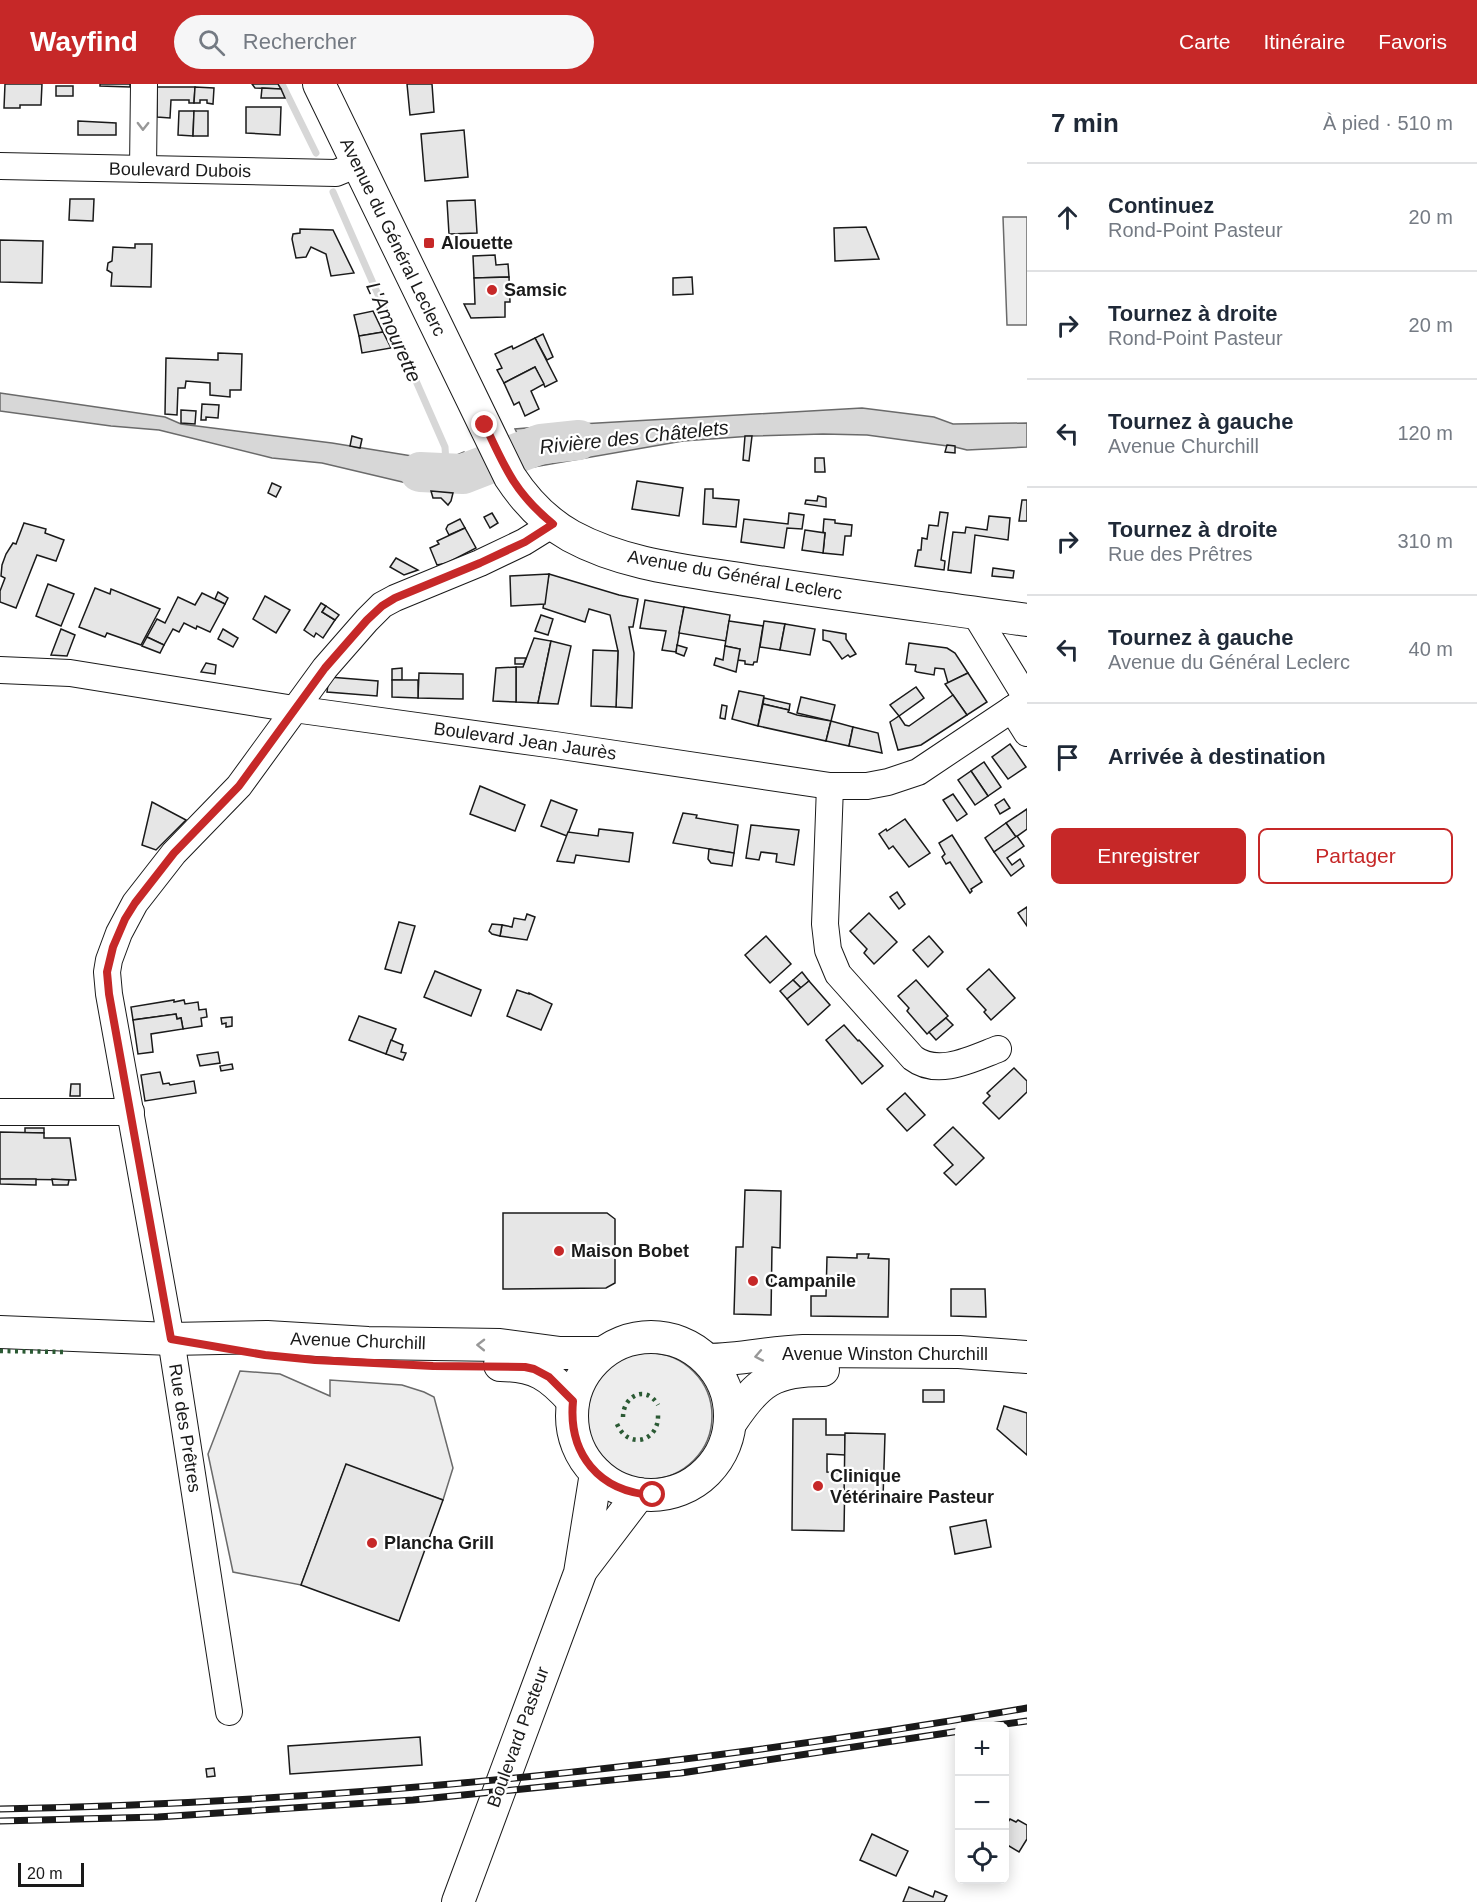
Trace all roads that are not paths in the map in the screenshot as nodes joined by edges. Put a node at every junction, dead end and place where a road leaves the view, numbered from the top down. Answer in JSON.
{"nodes":[{"id":1,"x":144,"y":84,"type":"edge"},
{"id":2,"x":319,"y":84,"type":"edge"},
{"id":3,"x":357,"y":164,"type":"junction"},
{"id":4,"x":0,"y":166,"type":"edge"},
{"id":5,"x":143,"y":169,"type":"junction"},
{"id":6,"x":553,"y":524,"type":"junction"},
{"id":7,"x":974,"y":612,"type":"junction"},
{"id":8,"x":1027,"y":620,"type":"edge"},
{"id":9,"x":0,"y":670,"type":"edge"},
{"id":10,"x":1022,"y":702,"type":"edge"},
{"id":11,"x":294,"y":709,"type":"junction"},
{"id":12,"x":1027,"y":733,"type":"edge"},
{"id":13,"x":830,"y":786,"type":"junction"},
{"id":14,"x":998,"y":1049,"type":"dead end"},
{"id":15,"x":0,"y":1112,"type":"edge"},
{"id":16,"x":131,"y":1112,"type":"junction"},
{"id":17,"x":0,"y":1332,"type":"edge"},
{"id":18,"x":171,"y":1339,"type":"junction"},
{"id":19,"x":602,"y":1353,"type":"junction"},
{"id":20,"x":1027,"y":1357,"type":"edge"},
{"id":21,"x":708,"y":1360,"type":"junction"},
{"id":22,"x":1027,"y":1377,"type":"edge"},
{"id":23,"x":573,"y":1401,"type":"junction"},
{"id":24,"x":731,"y":1422,"type":"junction"},
{"id":25,"x":596,"y":1473,"type":"junction"},
{"id":26,"x":639,"y":1494,"type":"junction"},
{"id":27,"x":580,"y":1573,"type":"junction"},
{"id":28,"x":229,"y":1712,"type":"dead end"},
{"id":29,"x":458,"y":1902,"type":"edge"}],
"edges":[{"from":1,"to":5,"type":"street","one_way":true},
{"from":2,"to":3,"type":"main road","name":"Avenue du Général Leclerc"},
{"from":3,"to":5,"type":"street","name":"Boulevard Dubois"},
{"from":3,"to":6,"type":"main road","name":"Avenue du Général Leclerc"},
{"from":4,"to":5,"type":"street","name":"Boulevard Dubois"},
{"from":6,"to":7,"type":"main road","name":"Avenue du Général Leclerc"},
{"from":6,"to":11,"type":"street","name":"Rue des Prêtres"},
{"from":7,"to":8,"type":"main road","name":"Avenue du Général Leclerc"},
{"from":7,"to":10,"type":"street"},
{"from":9,"to":11,"type":"street","name":"Boulevard Jean Jaurès"},
{"from":10,"to":12,"type":"street"},
{"from":10,"to":13,"type":"street","name":"Boulevard Jean Jaurès"},
{"from":11,"to":13,"type":"street","name":"Boulevard Jean Jaurès"},
{"from":11,"to":16,"type":"street","name":"Rue des Prêtres"},
{"from":13,"to":14,"type":"street"},
{"from":15,"to":16,"type":"street"},
{"from":16,"to":18,"type":"street","name":"Rue des Prêtres"},
{"from":17,"to":18,"type":"main road"},
{"from":19,"to":18,"type":"main road","name":"Avenue Churchill","one_way":true},
{"from":18,"to":23,"type":"main road","name":"Avenue Churchill"},
{"from":18,"to":28,"type":"street","name":"Rue des Prêtres"},
{"from":19,"to":21,"type":"main road"},
{"from":19,"to":23,"type":"main road"},
{"from":20,"to":21,"type":"main road","name":"Avenue Winston Churchill","one_way":true},
{"from":21,"to":24,"type":"main road"},
{"from":22,"to":24,"type":"main road","name":"Avenue Winston Churchill"},
{"from":23,"to":25,"type":"main road"},
{"from":24,"to":26,"type":"main road"},
{"from":25,"to":26,"type":"main road"},
{"from":25,"to":27,"type":"main road"},
{"from":26,"to":27,"type":"main road"},
{"from":27,"to":29,"type":"main road","name":"Boulevard Pasteur"}]}
